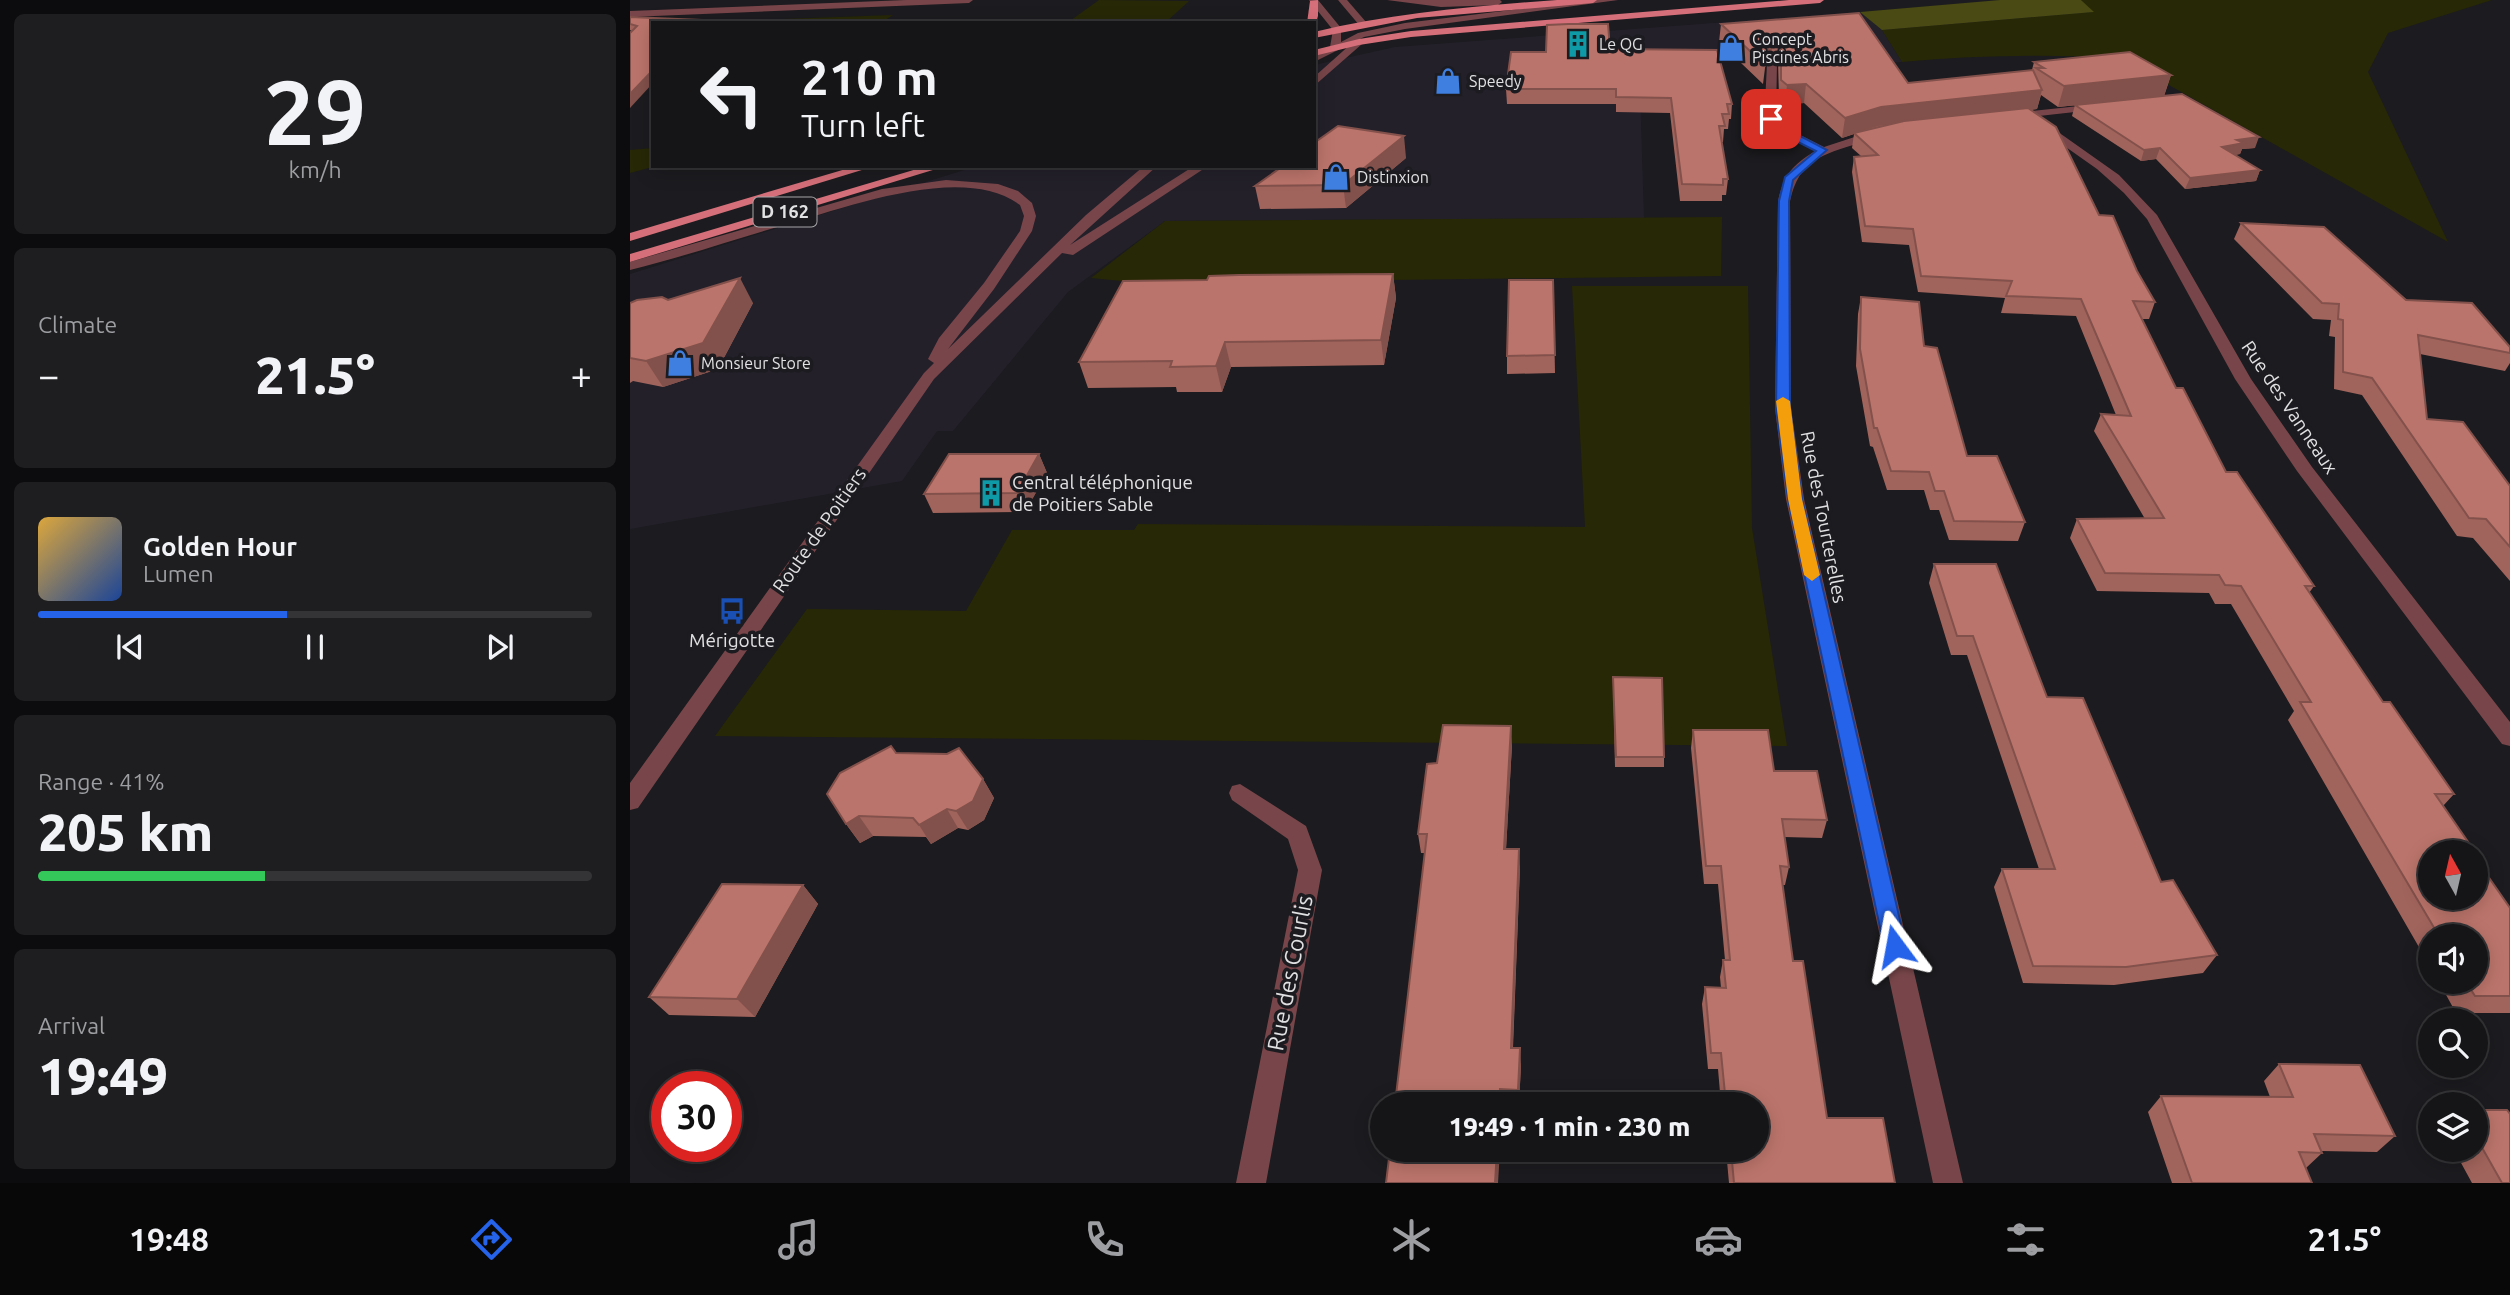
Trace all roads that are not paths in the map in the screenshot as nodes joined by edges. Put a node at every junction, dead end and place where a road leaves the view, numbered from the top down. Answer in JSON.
{"nodes":[{"id":1,"x":969,"y":0,"type":"edge"},
{"id":2,"x":1313,"y":0,"type":"edge"},
{"id":3,"x":1342,"y":0,"type":"edge"},
{"id":4,"x":1391,"y":0,"type":"edge"},
{"id":5,"x":1541,"y":0,"type":"edge"},
{"id":6,"x":1593,"y":0,"type":"edge"},
{"id":7,"x":1614,"y":0,"type":"edge"},
{"id":8,"x":1820,"y":0,"type":"edge"},
{"id":9,"x":630,"y":14,"type":"edge"},
{"id":10,"x":1312,"y":21,"type":"edge"},
{"id":11,"x":1361,"y":34,"type":"junction"},
{"id":12,"x":1337,"y":37,"type":"junction"},
{"id":13,"x":1316,"y":38,"type":"edge"},
{"id":14,"x":1316,"y":52,"type":"edge"},
{"id":15,"x":1316,"y":57,"type":"edge"},
{"id":16,"x":1772,"y":62,"type":"edge"},
{"id":17,"x":1316,"y":81,"type":"edge"},
{"id":18,"x":2122,"y":104,"type":"edge"},
{"id":19,"x":2027,"y":115,"type":"junction"},
{"id":20,"x":2000,"y":117,"type":"edge"},
{"id":21,"x":1892,"y":130,"type":"edge"},
{"id":22,"x":1823,"y":150,"type":"junction"},
{"id":23,"x":862,"y":168,"type":"edge"},
{"id":24,"x":933,"y":168,"type":"edge"},
{"id":25,"x":1149,"y":168,"type":"edge"},
{"id":26,"x":1199,"y":168,"type":"edge"},
{"id":27,"x":630,"y":237,"type":"edge"},
{"id":28,"x":630,"y":258,"type":"edge"},
{"id":29,"x":630,"y":266,"type":"edge"},
{"id":30,"x":1029,"y":279,"type":"junction"},
{"id":31,"x":929,"y":376,"type":"junction"},
{"id":32,"x":2510,"y":738,"type":"edge"},
{"id":33,"x":1240,"y":793,"type":"dead end"},
{"id":34,"x":630,"y":800,"type":"edge"},
{"id":35,"x":1251,"y":1183,"type":"edge"},
{"id":36,"x":1948,"y":1183,"type":"edge"}],
"edges":[{"from":1,"to":9,"type":"street"},
{"from":2,"to":10,"type":"main road"},
{"from":2,"to":12,"type":"street"},
{"from":3,"to":11,"type":"street"},
{"from":4,"to":5,"type":"street"},
{"from":6,"to":11,"type":"main road"},
{"from":7,"to":11,"type":"street"},
{"from":8,"to":11,"type":"main road"},
{"from":11,"to":12,"type":"main road"},
{"from":11,"to":12,"type":"street"},
{"from":11,"to":17,"type":"street"},
{"from":12,"to":13,"type":"street"},
{"from":12,"to":14,"type":"main road"},
{"from":12,"to":15,"type":"street"},
{"from":16,"to":22,"type":"street"},
{"from":18,"to":19,"type":"street"},
{"from":19,"to":20,"type":"street"},
{"from":19,"to":32,"type":"street","name":"Rue des Vanneaux"},
{"from":21,"to":22,"type":"street","name":"Rue des Tourterelles"},
{"from":22,"to":36,"type":"street","name":"Rue des Tourterelles"},
{"from":23,"to":27,"type":"main road","number":"D 162"},
{"from":24,"to":28,"type":"main road","number":"D 162"},
{"from":25,"to":30,"type":"street","name":"Route de Poitiers"},
{"from":26,"to":30,"type":"street","name":"Route de Poitiers"},
{"from":29,"to":31,"type":"street"},
{"from":30,"to":31,"type":"street","name":"Route de Poitiers"},
{"from":31,"to":34,"type":"street","name":"Route de Poitiers"},
{"from":33,"to":35,"type":"street","name":"Rue des Courlis"}]}
